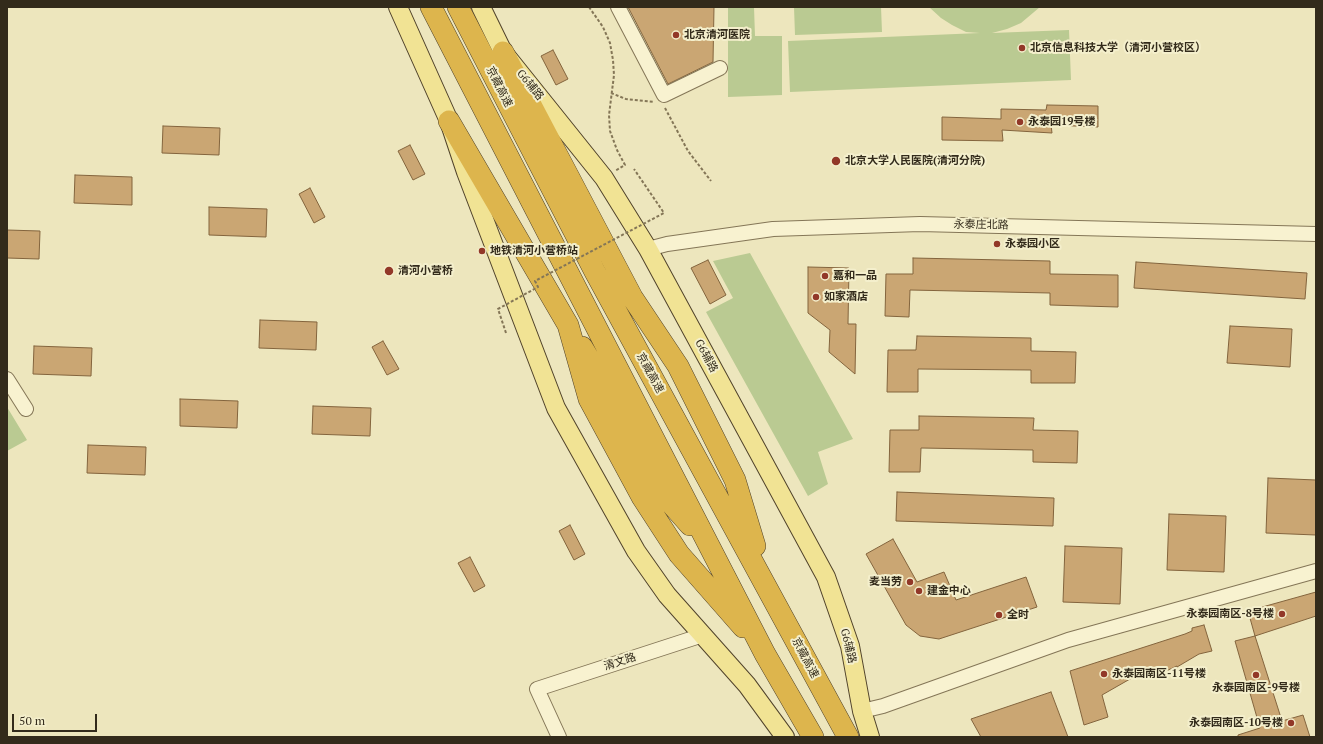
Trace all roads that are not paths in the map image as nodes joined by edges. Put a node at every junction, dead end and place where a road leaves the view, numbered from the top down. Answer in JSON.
{"nodes":[{"id":1,"x":398,"y":7,"type":"edge"},
{"id":2,"x":431,"y":7,"type":"edge"},
{"id":3,"x":458,"y":7,"type":"edge"},
{"id":4,"x":481,"y":7,"type":"edge"},
{"id":5,"x":618,"y":7,"type":"edge"},
{"id":6,"x":503,"y":52,"type":"junction"},
{"id":7,"x":720,"y":68,"type":"dead end"},
{"id":8,"x":449,"y":121,"type":"junction"},
{"id":9,"x":1316,"y":234,"type":"edge"},
{"id":10,"x":648,"y":249,"type":"junction"},
{"id":11,"x":568,"y":325,"type":"junction"},
{"id":12,"x":7,"y":379,"type":"edge"},
{"id":13,"x":26,"y":409,"type":"dead end"},
{"id":14,"x":714,"y":555,"type":"junction"},
{"id":15,"x":1316,"y":571,"type":"edge"},
{"id":16,"x":766,"y":585,"type":"junction"},
{"id":17,"x":703,"y":635,"type":"junction"},
{"id":18,"x":765,"y":654,"type":"junction"},
{"id":19,"x":862,"y":711,"type":"junction"},
{"id":20,"x":559,"y":737,"type":"edge"},
{"id":21,"x":785,"y":737,"type":"edge"},
{"id":22,"x":812,"y":737,"type":"edge"},
{"id":23,"x":848,"y":737,"type":"edge"},
{"id":24,"x":870,"y":737,"type":"edge"}],
"edges":[{"from":1,"to":8,"type":"main road"},
{"from":2,"to":14,"type":"highway"},
{"from":3,"to":16,"type":"highway","name":"京藏高速"},
{"from":4,"to":6,"type":"main road","name":"G6辅路"},
{"from":5,"to":7,"type":"street"},
{"from":6,"to":10,"type":"main road","name":"G6辅路"},
{"from":6,"to":16,"type":"highway"},
{"from":8,"to":11,"type":"highway"},
{"from":8,"to":17,"type":"main road"},
{"from":9,"to":10,"type":"street","name":"永泰庄北路"},
{"from":10,"to":19,"type":"main road","name":"G6辅路"},
{"from":11,"to":14,"type":"highway"},
{"from":11,"to":18,"type":"highway"},
{"from":12,"to":13,"type":"street"},
{"from":14,"to":18,"type":"highway"},
{"from":15,"to":19,"type":"street"},
{"from":16,"to":23,"type":"highway","name":"京藏高速"},
{"from":17,"to":20,"type":"street","name":"清文路"},
{"from":17,"to":21,"type":"main road"},
{"from":18,"to":22,"type":"highway"},
{"from":19,"to":24,"type":"main road","name":"G6辅路"}]}
